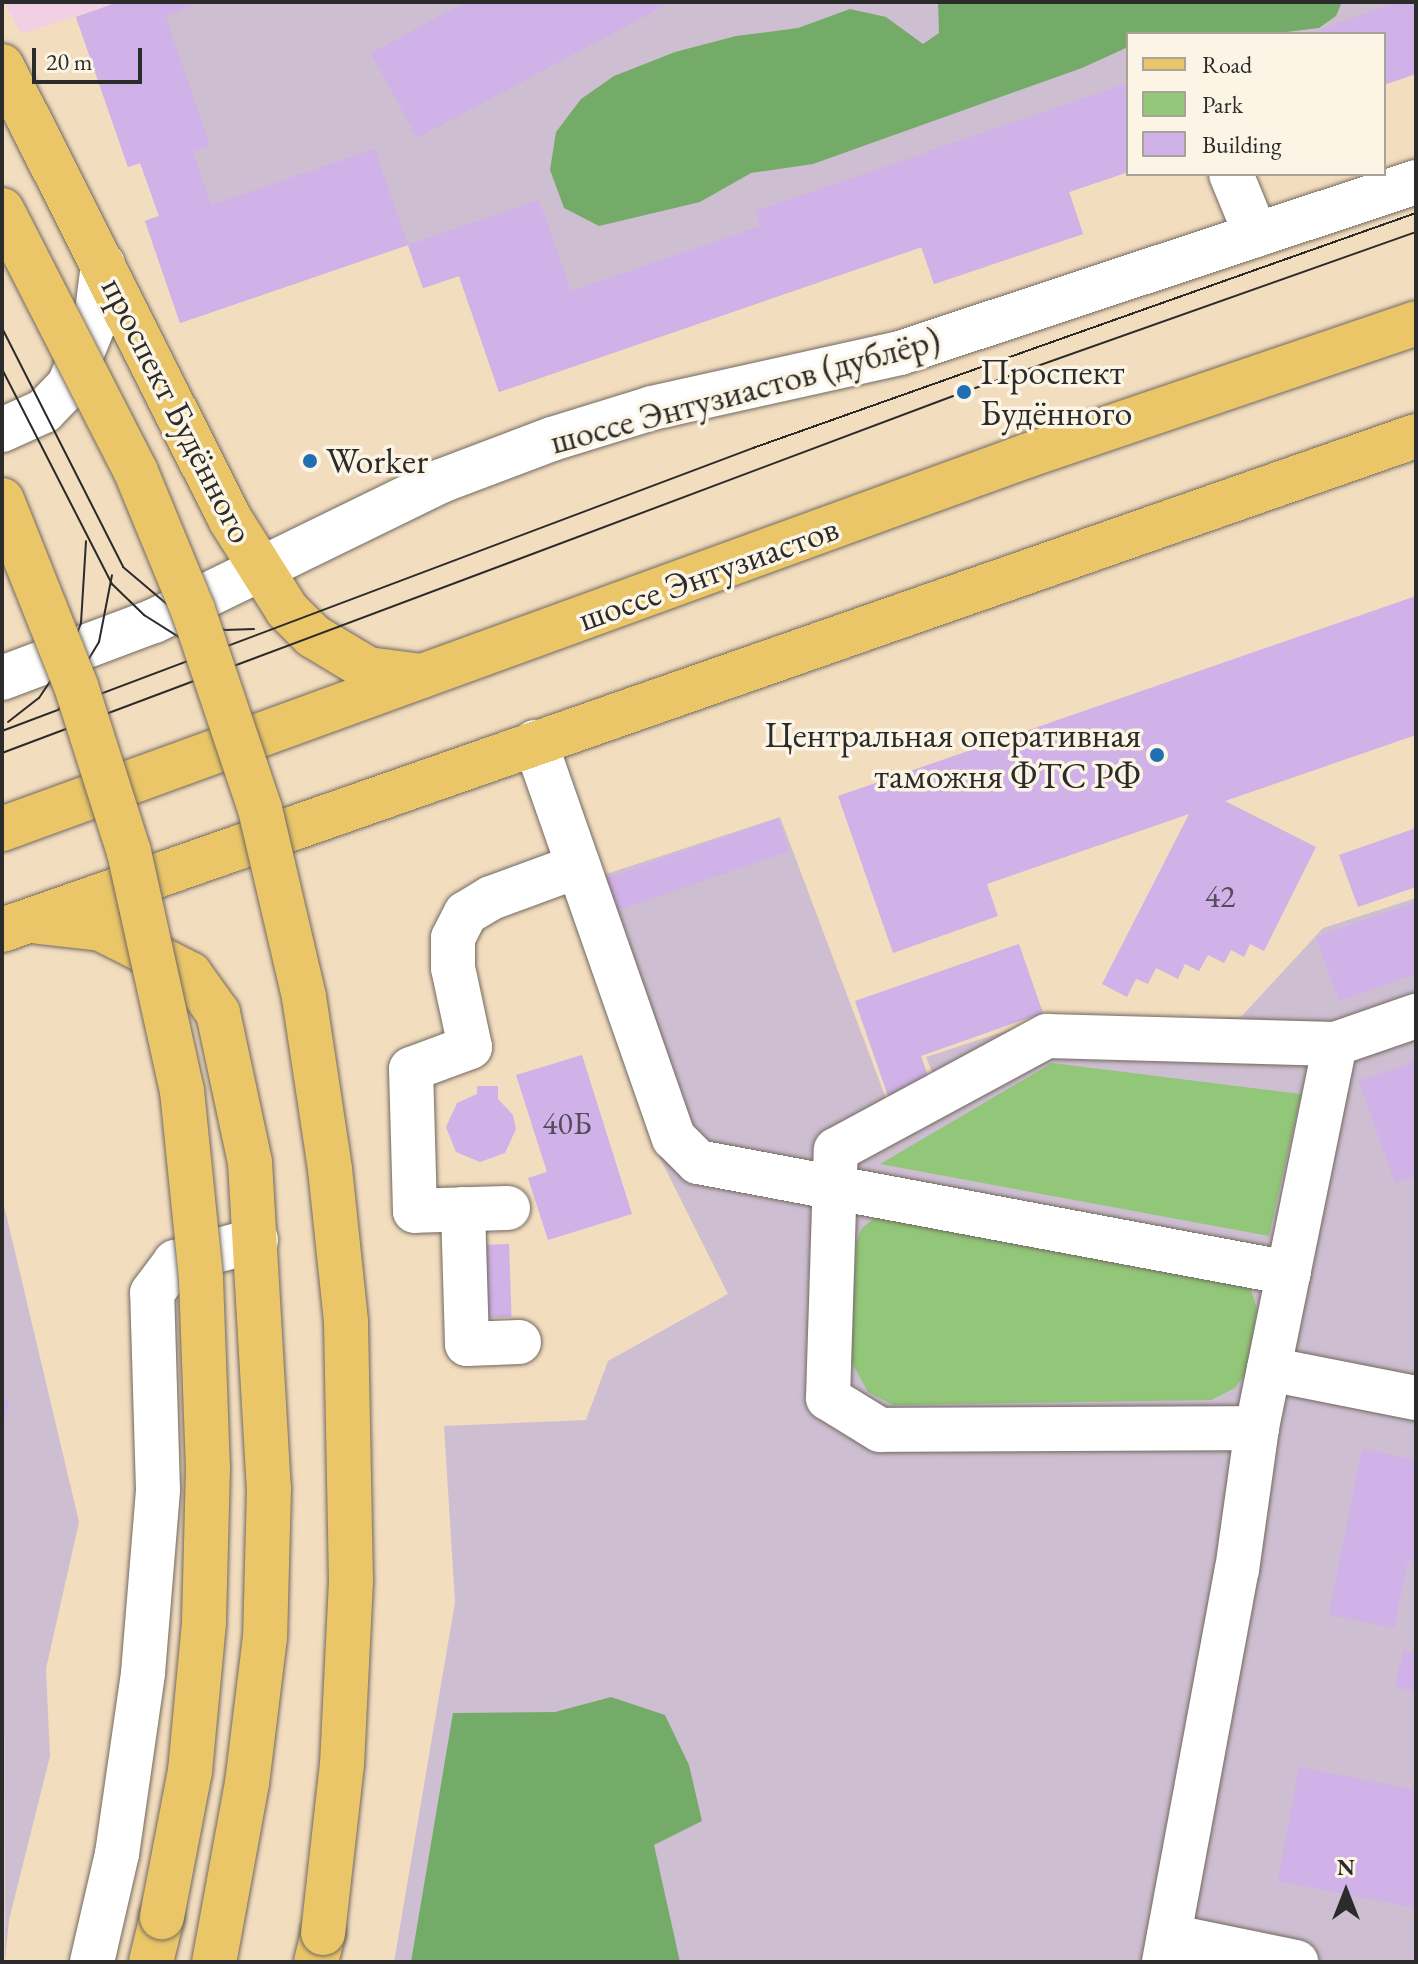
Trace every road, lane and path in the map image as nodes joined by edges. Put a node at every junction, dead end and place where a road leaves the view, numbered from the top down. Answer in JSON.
{"nodes":[{"id":1,"x":2,"y":66,"type":"edge"},
{"id":2,"x":1232,"y":176,"type":"edge"},
{"id":3,"x":1416,"y":182,"type":"edge"},
{"id":4,"x":2,"y":210,"type":"edge"},
{"id":5,"x":1256,"y":235,"type":"junction"},
{"id":6,"x":103,"y":264,"type":"junction"},
{"id":7,"x":1416,"y":323,"type":"edge"},
{"id":8,"x":2,"y":430,"type":"edge"},
{"id":9,"x":1416,"y":436,"type":"edge"},
{"id":10,"x":1416,"y":457,"type":"edge"},
{"id":11,"x":1293,"y":478,"type":"junction"},
{"id":12,"x":2,"y":500,"type":"edge"},
{"id":13,"x":262,"y":571,"type":"junction"},
{"id":14,"x":425,"y":677,"type":"junction"},
{"id":15,"x":2,"y":678,"type":"edge"},
{"id":16,"x":535,"y":742,"type":"junction"},
{"id":17,"x":2,"y":829,"type":"edge"},
{"id":18,"x":578,"y":866,"type":"junction"},
{"id":19,"x":15,"y":925,"type":"edge"},
{"id":20,"x":1416,"y":1016,"type":"edge"},
{"id":21,"x":1335,"y":1044,"type":"junction"},
{"id":22,"x":834,"y":1188,"type":"junction"},
{"id":23,"x":508,"y":1208,"type":"dead end"},
{"id":24,"x":463,"y":1209,"type":"junction"},
{"id":25,"x":256,"y":1240,"type":"junction"},
{"id":26,"x":1289,"y":1273,"type":"junction"},
{"id":27,"x":519,"y":1342,"type":"dead end"},
{"id":28,"x":1269,"y":1369,"type":"junction"},
{"id":29,"x":1416,"y":1398,"type":"edge"},
{"id":30,"x":1257,"y":1428,"type":"junction"},
{"id":31,"x":319,"y":1947,"type":"edge"},
{"id":32,"x":1166,"y":1949,"type":"edge"},
{"id":33,"x":92,"y":1962,"type":"edge"},
{"id":34,"x":151,"y":1962,"type":"edge"},
{"id":35,"x":214,"y":1962,"type":"edge"},
{"id":36,"x":1296,"y":1962,"type":"edge"}],
"edges":[{"from":1,"to":6,"type":"main road","name":"проспект Будённого"},
{"from":2,"to":5,"type":"street"},
{"from":3,"to":5,"type":"street","name":"шоссе Энтузиастов (дублёр)"},
{"from":4,"to":31,"type":"main road","bridge":true},
{"from":5,"to":13,"type":"street","name":"шоссе Энтузиастов (дублёр)"},
{"from":6,"to":8,"type":"street"},
{"from":6,"to":13,"type":"main road","name":"проспект Будённого"},
{"from":7,"to":14,"type":"main road","name":"шоссе Энтузиастов"},
{"from":9,"to":11,"type":"main road"},
{"from":10,"to":11,"type":"main road"},
{"from":11,"to":16,"type":"main road"},
{"from":12,"to":34,"type":"main road","bridge":true},
{"from":13,"to":14,"type":"main road","name":"проспект Будённого"},
{"from":13,"to":15,"type":"street","name":"шоссе Энтузиастов (дублёр)"},
{"from":14,"to":17,"type":"main road","name":"шоссе Энтузиастов"},
{"from":16,"to":18,"type":"street"},
{"from":16,"to":19,"type":"main road"},
{"from":18,"to":22,"type":"street"},
{"from":18,"to":24,"type":"street"},
{"from":19,"to":25,"type":"main road"},
{"from":20,"to":21,"type":"street"},
{"from":21,"to":22,"type":"street"},
{"from":21,"to":26,"type":"street"},
{"from":22,"to":26,"type":"street"},
{"from":22,"to":30,"type":"street"},
{"from":23,"to":24,"type":"street"},
{"from":24,"to":27,"type":"street"},
{"from":25,"to":33,"type":"street"},
{"from":25,"to":35,"type":"main road"},
{"from":26,"to":28,"type":"street"},
{"from":28,"to":29,"type":"street"},
{"from":28,"to":30,"type":"street"},
{"from":30,"to":32,"type":"street"},
{"from":32,"to":36,"type":"street"}]}
